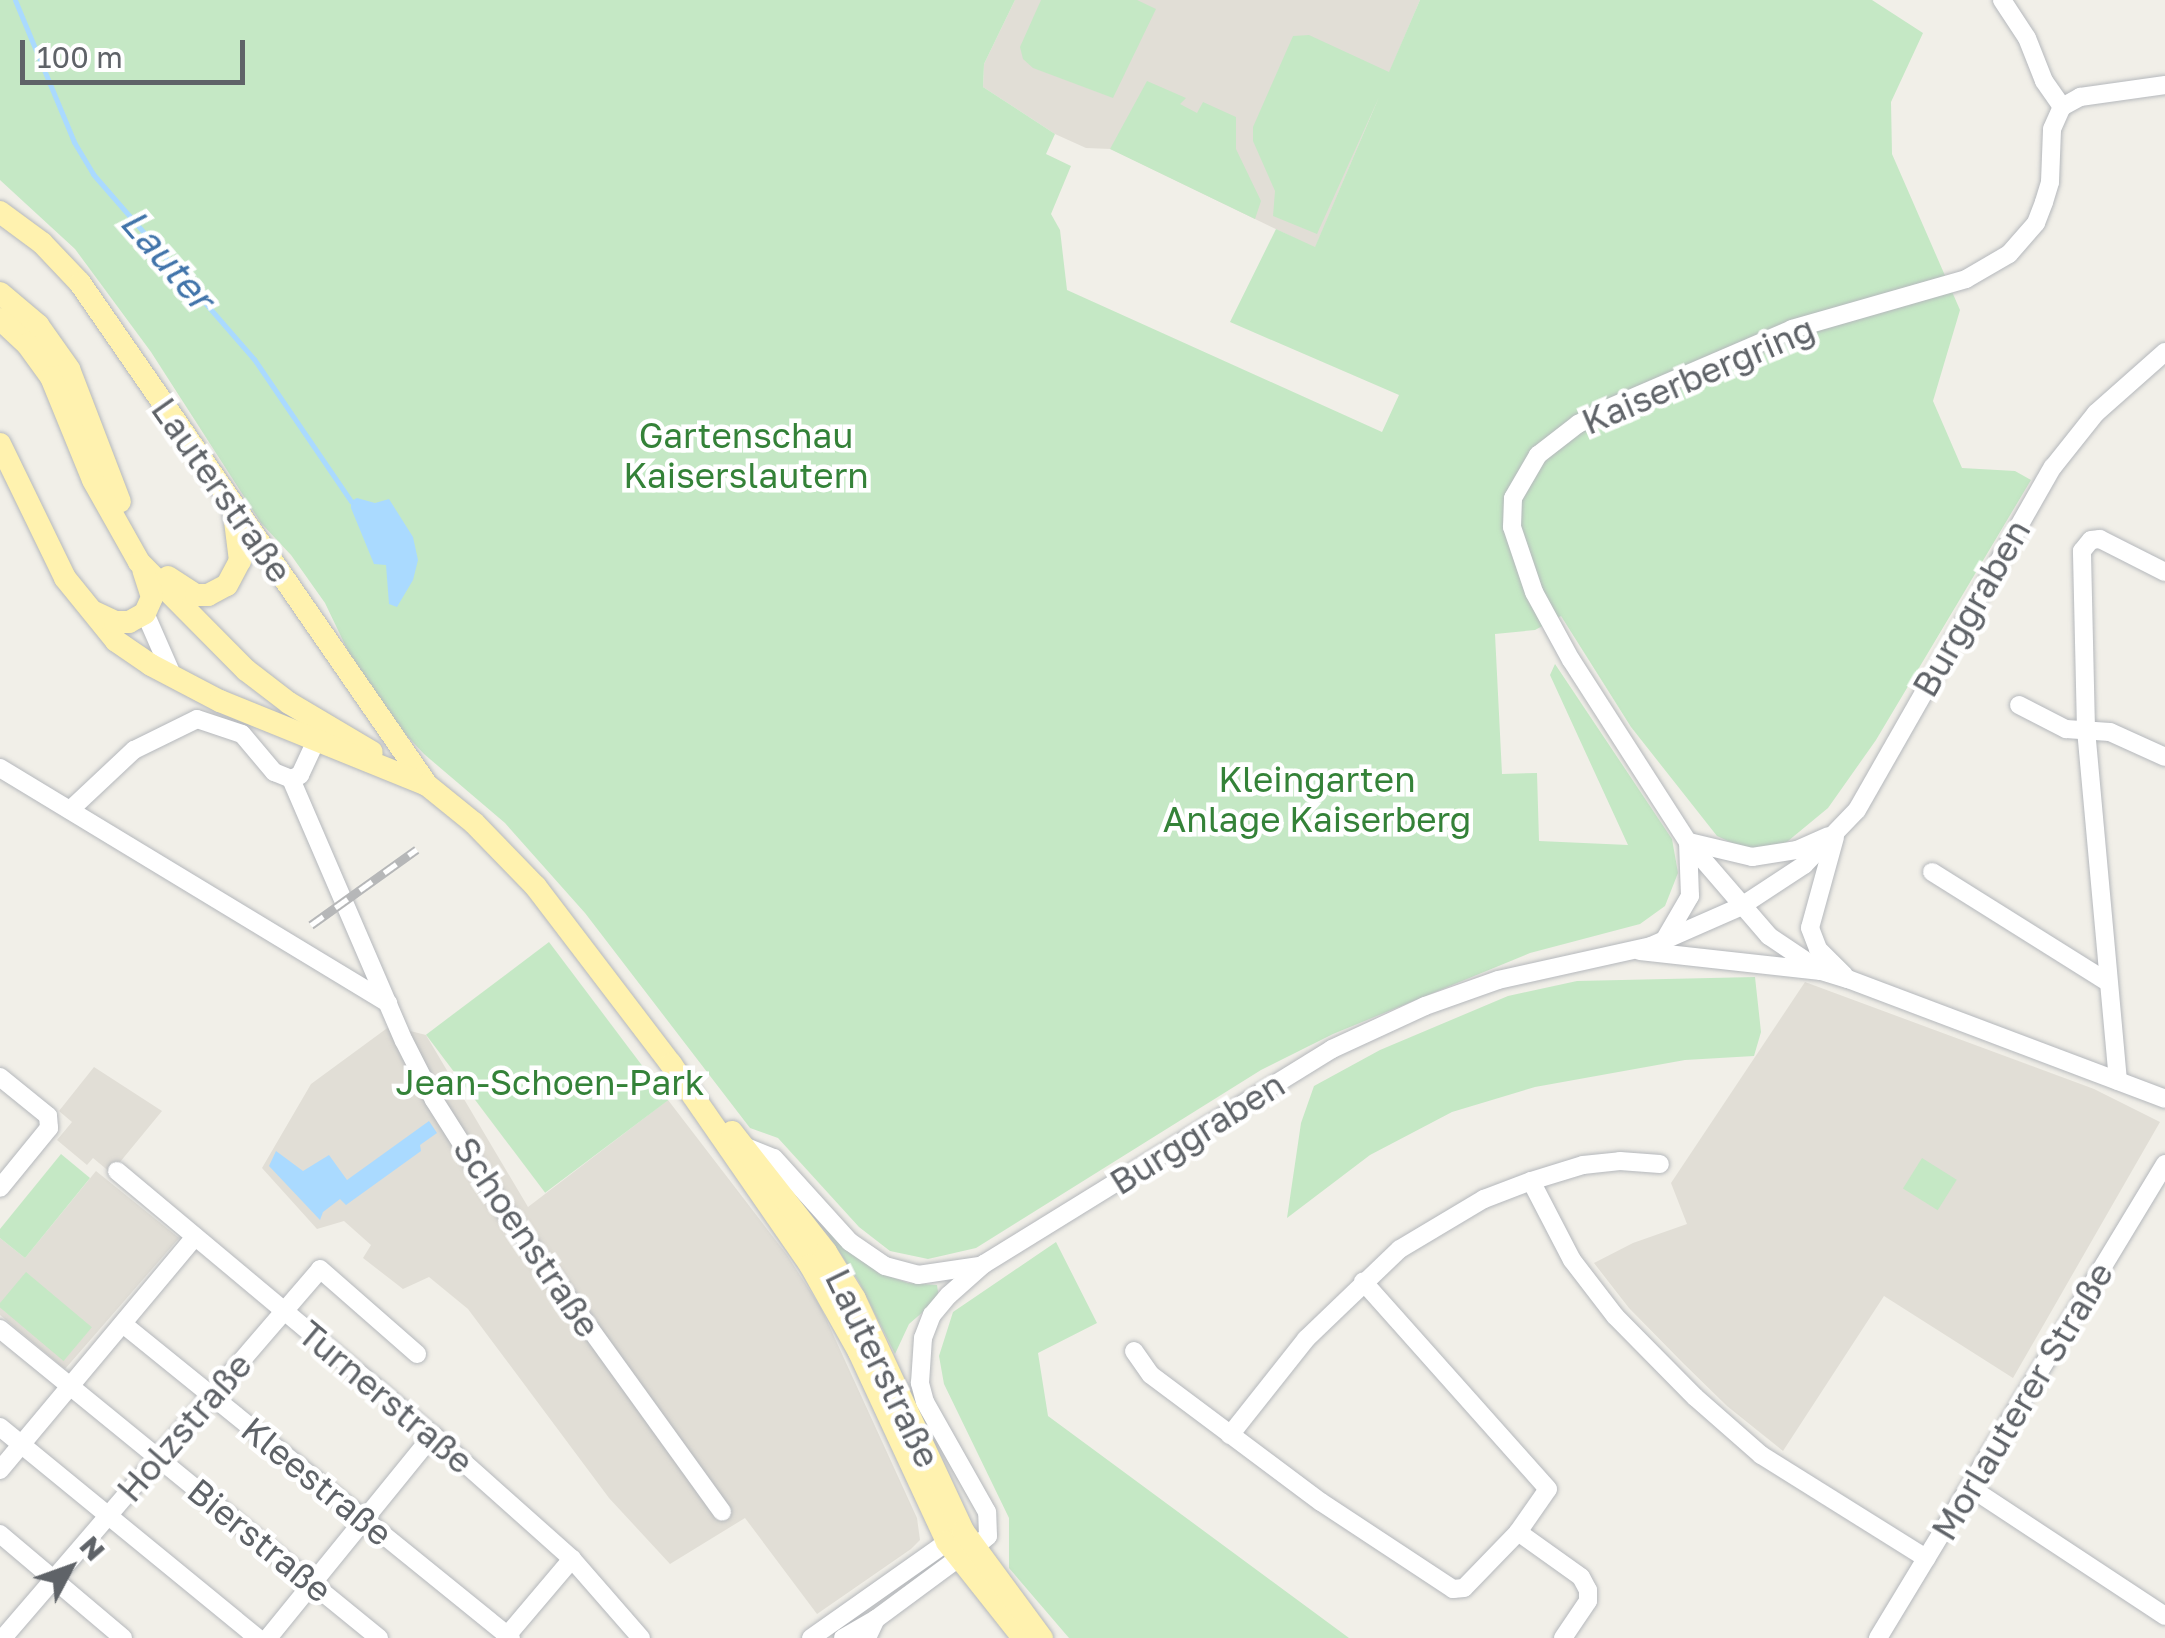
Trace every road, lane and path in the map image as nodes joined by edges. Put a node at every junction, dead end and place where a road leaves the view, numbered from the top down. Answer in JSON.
{"nodes":[{"id":1,"x":2002,"y":0,"type":"edge"},
{"id":2,"x":2165,"y":85,"type":"edge"},
{"id":3,"x":2062,"y":107,"type":"junction"},
{"id":4,"x":0,"y":212,"type":"edge"},
{"id":5,"x":0,"y":292,"type":"edge"},
{"id":6,"x":0,"y":319,"type":"edge"},
{"id":7,"x":2165,"y":352,"type":"edge"},
{"id":8,"x":0,"y":444,"type":"edge"},
{"id":9,"x":232,"y":505,"type":"junction"},
{"id":10,"x":140,"y":562,"type":"junction"},
{"id":11,"x":162,"y":572,"type":"junction"},
{"id":12,"x":2165,"y":572,"type":"edge"},
{"id":13,"x":86,"y":608,"type":"junction"},
{"id":14,"x":186,"y":610,"type":"junction"},
{"id":15,"x":145,"y":613,"type":"junction"},
{"id":16,"x":174,"y":678,"type":"junction"},
{"id":17,"x":2019,"y":706,"type":"dead end"},
{"id":18,"x":2086,"y":730,"type":"junction"},
{"id":19,"x":316,"y":741,"type":"junction"},
{"id":20,"x":2165,"y":757,"type":"edge"},
{"id":21,"x":0,"y":768,"type":"edge"},
{"id":22,"x":292,"y":779,"type":"junction"},
{"id":23,"x":427,"y":785,"type":"junction"},
{"id":24,"x":70,"y":810,"type":"junction"},
{"id":25,"x":1837,"y":832,"type":"junction"},
{"id":26,"x":1688,"y":842,"type":"junction"},
{"id":27,"x":1932,"y":872,"type":"dead end"},
{"id":28,"x":1740,"y":907,"type":"junction"},
{"id":29,"x":1664,"y":940,"type":"junction"},
{"id":30,"x":1627,"y":950,"type":"junction"},
{"id":31,"x":1821,"y":971,"type":"junction"},
{"id":32,"x":1848,"y":978,"type":"junction"},
{"id":33,"x":2106,"y":981,"type":"junction"},
{"id":34,"x":388,"y":1003,"type":"junction"},
{"id":35,"x":671,"y":1064,"type":"junction"},
{"id":36,"x":0,"y":1077,"type":"edge"},
{"id":37,"x":2118,"y":1081,"type":"junction"},
{"id":38,"x":2165,"y":1099,"type":"edge"},
{"id":39,"x":744,"y":1146,"type":"junction"},
{"id":40,"x":1660,"y":1164,"type":"dead end"},
{"id":41,"x":2165,"y":1164,"type":"edge"},
{"id":42,"x":116,"y":1171,"type":"dead end"},
{"id":43,"x":1531,"y":1181,"type":"junction"},
{"id":44,"x":0,"y":1188,"type":"edge"},
{"id":45,"x":196,"y":1237,"type":"junction"},
{"id":46,"x":984,"y":1264,"type":"junction"},
{"id":47,"x":1363,"y":1281,"type":"junction"},
{"id":48,"x":284,"y":1312,"type":"junction"},
{"id":49,"x":123,"y":1324,"type":"junction"},
{"id":50,"x":0,"y":1329,"type":"edge"},
{"id":51,"x":1134,"y":1352,"type":"dead end"},
{"id":52,"x":417,"y":1354,"type":"dead end"},
{"id":53,"x":70,"y":1386,"type":"junction"},
{"id":54,"x":212,"y":1396,"type":"junction"},
{"id":55,"x":0,"y":1427,"type":"edge"},
{"id":56,"x":433,"y":1435,"type":"junction"},
{"id":57,"x":1230,"y":1435,"type":"junction"},
{"id":58,"x":22,"y":1444,"type":"junction"},
{"id":59,"x":158,"y":1457,"type":"junction"},
{"id":60,"x":0,"y":1470,"type":"edge"},
{"id":61,"x":1971,"y":1488,"type":"junction"},
{"id":62,"x":722,"y":1512,"type":"dead end"},
{"id":63,"x":108,"y":1514,"type":"junction"},
{"id":64,"x":364,"y":1518,"type":"junction"},
{"id":65,"x":1518,"y":1532,"type":"junction"},
{"id":66,"x":0,"y":1534,"type":"edge"},
{"id":67,"x":960,"y":1545,"type":"junction"},
{"id":68,"x":1926,"y":1558,"type":"junction"},
{"id":69,"x":572,"y":1559,"type":"junction"},
{"id":70,"x":53,"y":1579,"type":"junction"},
{"id":71,"x":313,"y":1584,"type":"junction"},
{"id":72,"x":2165,"y":1616,"type":"edge"},
{"id":73,"x":876,"y":1619,"type":"junction"},
{"id":74,"x":508,"y":1637,"type":"edge"},
{"id":75,"x":815,"y":1637,"type":"edge"},
{"id":76,"x":3,"y":1638,"type":"edge"},
{"id":77,"x":123,"y":1638,"type":"edge"},
{"id":78,"x":258,"y":1638,"type":"edge"},
{"id":79,"x":268,"y":1638,"type":"edge"},
{"id":80,"x":379,"y":1638,"type":"edge"},
{"id":81,"x":642,"y":1638,"type":"edge"},
{"id":82,"x":843,"y":1638,"type":"edge"},
{"id":83,"x":867,"y":1638,"type":"edge"},
{"id":84,"x":1023,"y":1638,"type":"edge"},
{"id":85,"x":1042,"y":1638,"type":"edge"},
{"id":86,"x":1563,"y":1638,"type":"edge"},
{"id":87,"x":1878,"y":1638,"type":"edge"}],
"edges":[{"from":1,"to":3,"type":"street"},
{"from":2,"to":3,"type":"street"},
{"from":3,"to":26,"type":"street","name":"Kaiserbergring"},
{"from":4,"to":9,"type":"main road","name":"Lauterstraße"},
{"from":5,"to":11,"type":"main road"},
{"from":6,"to":10,"type":"main road"},
{"from":7,"to":25,"type":"street","name":"Burggraben"},
{"from":8,"to":13,"type":"main road","name":"Lauterstraße"},
{"from":9,"to":11,"type":"main road"},
{"from":9,"to":23,"type":"main road","name":"Lauterstraße"},
{"from":10,"to":14,"type":"main road"},
{"from":10,"to":15,"type":"main road"},
{"from":11,"to":14,"type":"main road"},
{"from":12,"to":18,"type":"street"},
{"from":13,"to":15,"type":"main road"},
{"from":13,"to":16,"type":"main road","name":"Lauterstraße"},
{"from":14,"to":23,"type":"main road"},
{"from":15,"to":16,"type":"street"},
{"from":16,"to":19,"type":"main road","name":"Lauterstraße"},
{"from":17,"to":18,"type":"street"},
{"from":18,"to":20,"type":"street"},
{"from":18,"to":33,"type":"street"},
{"from":19,"to":22,"type":"street"},
{"from":19,"to":23,"type":"main road","name":"Lauterstraße"},
{"from":21,"to":24,"type":"street"},
{"from":22,"to":24,"type":"street"},
{"from":22,"to":34,"type":"street","name":"Schoenstraße"},
{"from":23,"to":35,"type":"main road","name":"Lauterstraße"},
{"from":24,"to":34,"type":"street"},
{"from":25,"to":26,"type":"street"},
{"from":25,"to":28,"type":"street","name":"Burggraben"},
{"from":25,"to":32,"type":"street","name":"Burggraben"},
{"from":26,"to":28,"type":"street","name":"Kaiserbergring"},
{"from":26,"to":29,"type":"street"},
{"from":27,"to":33,"type":"street"},
{"from":28,"to":29,"type":"street","name":"Burggraben"},
{"from":28,"to":31,"type":"street","name":"Kaiserbergring"},
{"from":29,"to":30,"type":"street","name":"Burggraben"},
{"from":30,"to":31,"type":"street"},
{"from":30,"to":46,"type":"street","name":"Burggraben"},
{"from":31,"to":32,"type":"street"},
{"from":32,"to":37,"type":"street"},
{"from":33,"to":37,"type":"street"},
{"from":34,"to":62,"type":"street","name":"Schoenstraße"},
{"from":35,"to":39,"type":"main road","name":"Lauterstraße"},
{"from":35,"to":67,"type":"main road","name":"Lauterstraße"},
{"from":36,"to":44,"type":"street"},
{"from":37,"to":38,"type":"street"},
{"from":39,"to":46,"type":"street"},
{"from":39,"to":67,"type":"main road","name":"Lauterstraße"},
{"from":40,"to":43,"type":"street"},
{"from":41,"to":61,"type":"street","name":"Morlauterer Straße"},
{"from":42,"to":45,"type":"street","name":"Turnerstraße"},
{"from":43,"to":47,"type":"street"},
{"from":43,"to":68,"type":"street"},
{"from":45,"to":48,"type":"street","name":"Turnerstraße"},
{"from":45,"to":49,"type":"street"},
{"from":46,"to":67,"type":"street","name":"Burggraben"},
{"from":47,"to":57,"type":"street"},
{"from":47,"to":65,"type":"street"},
{"from":48,"to":52,"type":"street","name":"Holzstraße"},
{"from":48,"to":54,"type":"street","name":"Holzstraße"},
{"from":48,"to":56,"type":"street","name":"Turnerstraße"},
{"from":49,"to":53,"type":"street"},
{"from":49,"to":54,"type":"street","name":"Kleestraße"},
{"from":50,"to":53,"type":"street","name":"Bierstraße"},
{"from":51,"to":57,"type":"street"},
{"from":53,"to":58,"type":"street"},
{"from":53,"to":59,"type":"street","name":"Bierstraße"},
{"from":54,"to":59,"type":"street","name":"Holzstraße"},
{"from":54,"to":64,"type":"street","name":"Kleestraße"},
{"from":55,"to":58,"type":"street"},
{"from":56,"to":64,"type":"street"},
{"from":56,"to":69,"type":"street","name":"Turnerstraße"},
{"from":57,"to":65,"type":"street"},
{"from":58,"to":60,"type":"street"},
{"from":58,"to":63,"type":"street"},
{"from":59,"to":63,"type":"street","name":"Holzstraße"},
{"from":59,"to":71,"type":"street","name":"Bierstraße"},
{"from":61,"to":68,"type":"street","name":"Morlauterer Straße"},
{"from":61,"to":72,"type":"street"},
{"from":63,"to":70,"type":"street","name":"Holzstraße"},
{"from":63,"to":78,"type":"street"},
{"from":64,"to":71,"type":"street"},
{"from":64,"to":74,"type":"street","name":"Kleestraße"},
{"from":65,"to":86,"type":"street"},
{"from":66,"to":70,"type":"street"},
{"from":67,"to":73,"type":"street"},
{"from":67,"to":75,"type":"street"},
{"from":67,"to":84,"type":"main road","name":"Lauterstraße"},
{"from":67,"to":85,"type":"main road","name":"Lauterstraße"},
{"from":68,"to":87,"type":"street","name":"Morlauterer Straße"},
{"from":69,"to":74,"type":"street"},
{"from":69,"to":81,"type":"street","name":"Turnerstraße"},
{"from":70,"to":76,"type":"street","name":"Holzstraße"},
{"from":70,"to":77,"type":"street"},
{"from":71,"to":79,"type":"street"},
{"from":71,"to":80,"type":"street","name":"Bierstraße"},
{"from":73,"to":82,"type":"street"},
{"from":73,"to":83,"type":"street"}]}
